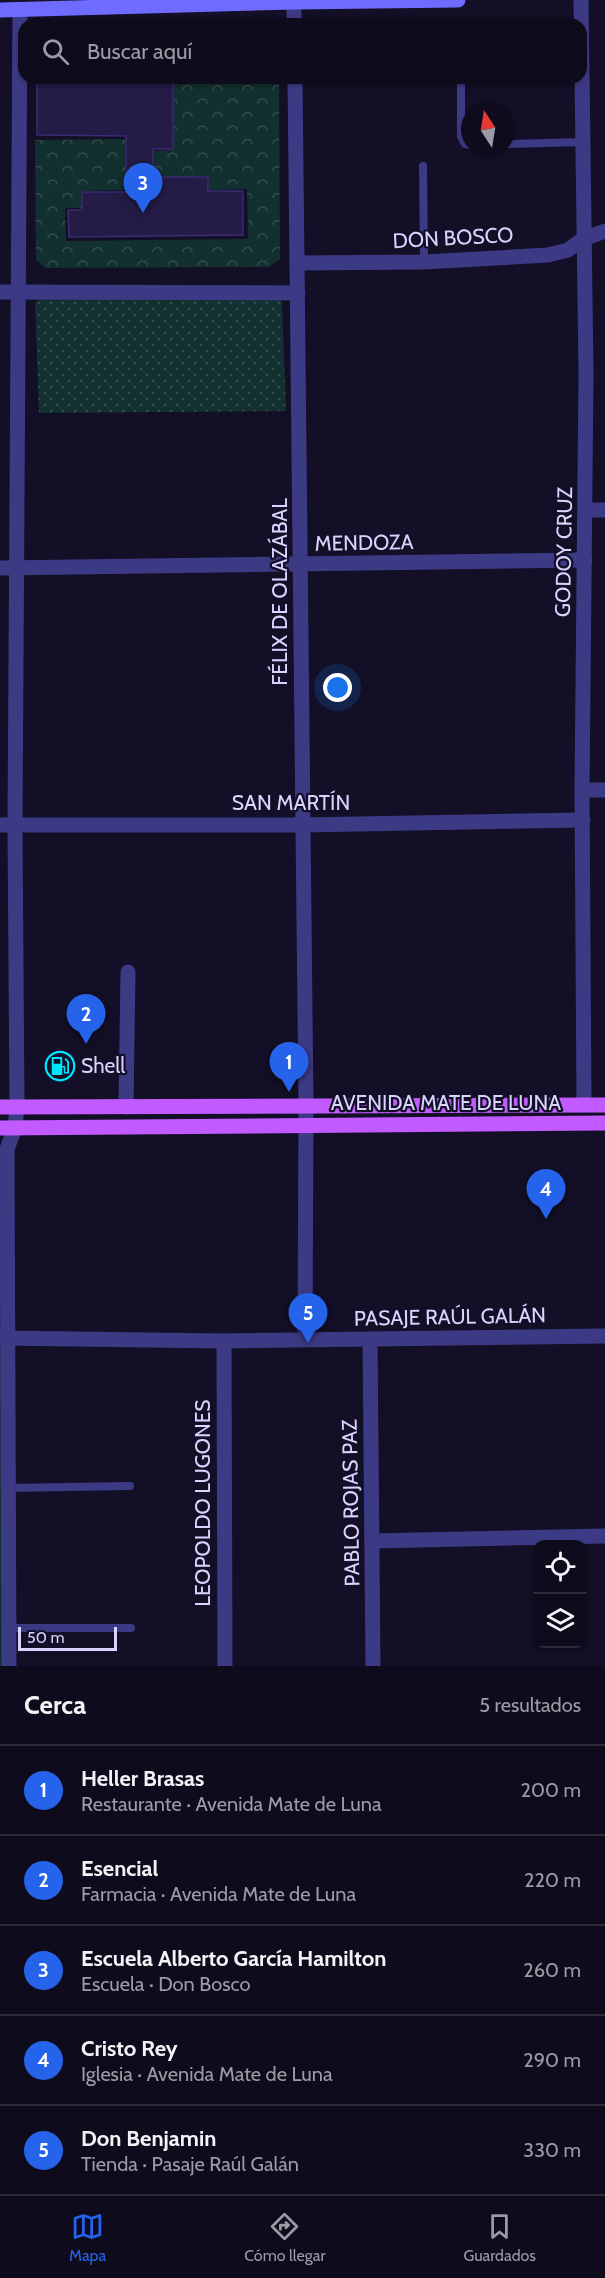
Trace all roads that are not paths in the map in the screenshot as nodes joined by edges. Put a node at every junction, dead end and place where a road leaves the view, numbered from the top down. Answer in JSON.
{"nodes":[{"id":1,"x":458,"y":0,"type":"edge"},
{"id":2,"x":581,"y":0,"type":"edge"},
{"id":3,"x":294,"y":1,"type":"edge"},
{"id":4,"x":0,"y":10,"type":"edge"},
{"id":5,"x":20,"y":10,"type":"junction"},
{"id":6,"x":20,"y":18,"type":"edge"},
{"id":7,"x":294,"y":18,"type":"edge"},
{"id":8,"x":581,"y":18,"type":"edge"},
{"id":9,"x":19,"y":84,"type":"edge"},
{"id":10,"x":295,"y":84,"type":"edge"},
{"id":11,"x":461,"y":84,"type":"edge"},
{"id":12,"x":582,"y":84,"type":"edge"},
{"id":13,"x":461,"y":138,"type":"edge"},
{"id":14,"x":582,"y":142,"type":"junction"},
{"id":15,"x":515,"y":144,"type":"edge"},
{"id":16,"x":423,"y":166,"type":"dead end"},
{"id":17,"x":605,"y":231,"type":"edge"},
{"id":18,"x":583,"y":239,"type":"junction"},
{"id":19,"x":424,"y":262,"type":"junction"},
{"id":20,"x":297,"y":263,"type":"junction"},
{"id":21,"x":18,"y":291,"type":"junction"},
{"id":22,"x":0,"y":292,"type":"edge"},
{"id":23,"x":298,"y":293,"type":"junction"},
{"id":24,"x":586,"y":510,"type":"junction"},
{"id":25,"x":605,"y":510,"type":"edge"},
{"id":26,"x":585,"y":560,"type":"junction"},
{"id":27,"x":301,"y":566,"type":"junction"},
{"id":28,"x":0,"y":568,"type":"edge"},
{"id":29,"x":18,"y":568,"type":"junction"},
{"id":30,"x":582,"y":790,"type":"junction"},
{"id":31,"x":605,"y":790,"type":"edge"},
{"id":32,"x":583,"y":820,"type":"junction"},
{"id":33,"x":8,"y":825,"type":"edge"},
{"id":34,"x":302,"y":825,"type":"junction"},
{"id":35,"x":128,"y":972,"type":"dead end"},
{"id":36,"x":585,"y":1105,"type":"junction"},
{"id":37,"x":605,"y":1105,"type":"edge"},
{"id":38,"x":306,"y":1106,"type":"junction"},
{"id":39,"x":0,"y":1107,"type":"edge"},
{"id":40,"x":17,"y":1107,"type":"junction"},
{"id":41,"x":126,"y":1107,"type":"junction"},
{"id":42,"x":605,"y":1123,"type":"edge"},
{"id":43,"x":306,"y":1125,"type":"junction"},
{"id":44,"x":8,"y":1128,"type":"edge"},
{"id":45,"x":605,"y":1336,"type":"edge"},
{"id":46,"x":4,"y":1337,"type":"edge"},
{"id":47,"x":370,"y":1339,"type":"junction"},
{"id":48,"x":305,"y":1340,"type":"junction"},
{"id":49,"x":224,"y":1341,"type":"junction"},
{"id":50,"x":130,"y":1486,"type":"dead end"},
{"id":51,"x":7,"y":1488,"type":"junction"},
{"id":52,"x":605,"y":1536,"type":"edge"},
{"id":53,"x":372,"y":1541,"type":"junction"},
{"id":54,"x":8,"y":1628,"type":"junction"},
{"id":55,"x":131,"y":1628,"type":"dead end"},
{"id":56,"x":9,"y":1666,"type":"edge"},
{"id":57,"x":225,"y":1666,"type":"edge"},
{"id":58,"x":373,"y":1666,"type":"edge"}],
"edges":[{"from":1,"to":3,"type":"street"},
{"from":2,"to":8,"type":"street","name":"GODOY CRUZ"},
{"from":3,"to":5,"type":"street"},
{"from":3,"to":7,"type":"street"},
{"from":4,"to":5,"type":"street"},
{"from":5,"to":6,"type":"street"},
{"from":9,"to":21,"type":"street"},
{"from":10,"to":20,"type":"street","name":"FÉLIX DE OLAZÁBAL"},
{"from":11,"to":13,"type":"lane"},
{"from":12,"to":14,"type":"street","name":"GODOY CRUZ"},
{"from":14,"to":15,"type":"lane"},
{"from":14,"to":18,"type":"street","name":"GODOY CRUZ"},
{"from":16,"to":19,"type":"lane"},
{"from":17,"to":18,"type":"street","name":"DON BOSCO"},
{"from":18,"to":19,"type":"street","name":"DON BOSCO"},
{"from":18,"to":24,"type":"street","name":"GODOY CRUZ"},
{"from":19,"to":20,"type":"street","name":"DON BOSCO"},
{"from":20,"to":23,"type":"street","name":"FÉLIX DE OLAZÁBAL"},
{"from":21,"to":22,"type":"street"},
{"from":21,"to":23,"type":"street"},
{"from":21,"to":29,"type":"street"},
{"from":23,"to":27,"type":"street","name":"FÉLIX DE OLAZÁBAL"},
{"from":24,"to":25,"type":"street"},
{"from":24,"to":26,"type":"street","name":"GODOY CRUZ"},
{"from":26,"to":27,"type":"street","name":"MENDOZA"},
{"from":26,"to":30,"type":"street","name":"GODOY CRUZ"},
{"from":27,"to":29,"type":"street","name":"MENDOZA"},
{"from":27,"to":34,"type":"street","name":"FÉLIX DE OLAZÁBAL"},
{"from":28,"to":29,"type":"street","name":"MENDOZA"},
{"from":29,"to":33,"type":"street"},
{"from":30,"to":31,"type":"street"},
{"from":30,"to":32,"type":"street","name":"GODOY CRUZ"},
{"from":32,"to":34,"type":"street","name":"SAN MARTÍN"},
{"from":32,"to":36,"type":"street","name":"GODOY CRUZ"},
{"from":33,"to":34,"type":"street","name":"SAN MARTÍN"},
{"from":33,"to":40,"type":"street"},
{"from":34,"to":38,"type":"street","name":"FÉLIX DE OLAZÁBAL"},
{"from":35,"to":41,"type":"street"},
{"from":36,"to":37,"type":"main road","name":"AVENIDA MATE DE LUNA"},
{"from":36,"to":38,"type":"main road","name":"AVENIDA MATE DE LUNA"},
{"from":38,"to":41,"type":"main road","name":"AVENIDA MATE DE LUNA"},
{"from":38,"to":43,"type":"street"},
{"from":39,"to":40,"type":"main road","name":"AVENIDA MATE DE LUNA"},
{"from":40,"to":41,"type":"main road","name":"AVENIDA MATE DE LUNA"},
{"from":40,"to":44,"type":"street"},
{"from":42,"to":43,"type":"main road","name":"AVENIDA MATE DE LUNA"},
{"from":43,"to":44,"type":"main road","name":"AVENIDA MATE DE LUNA"},
{"from":43,"to":48,"type":"street"},
{"from":44,"to":46,"type":"street"},
{"from":45,"to":47,"type":"street","name":"PASAJE RAÚL GALÁN"},
{"from":46,"to":49,"type":"street","name":"PASAJE RAÚL GALÁN"},
{"from":46,"to":51,"type":"street"},
{"from":47,"to":48,"type":"street","name":"PASAJE RAÚL GALÁN"},
{"from":47,"to":53,"type":"street","name":"PABLO ROJAS PAZ"},
{"from":48,"to":49,"type":"street","name":"PASAJE RAÚL GALÁN"},
{"from":49,"to":57,"type":"street","name":"LEOPOLDO LUGONES"},
{"from":50,"to":51,"type":"lane"},
{"from":51,"to":54,"type":"street"},
{"from":52,"to":53,"type":"street"},
{"from":53,"to":58,"type":"street","name":"PABLO ROJAS PAZ"},
{"from":54,"to":55,"type":"lane"},
{"from":54,"to":56,"type":"street"}]}
